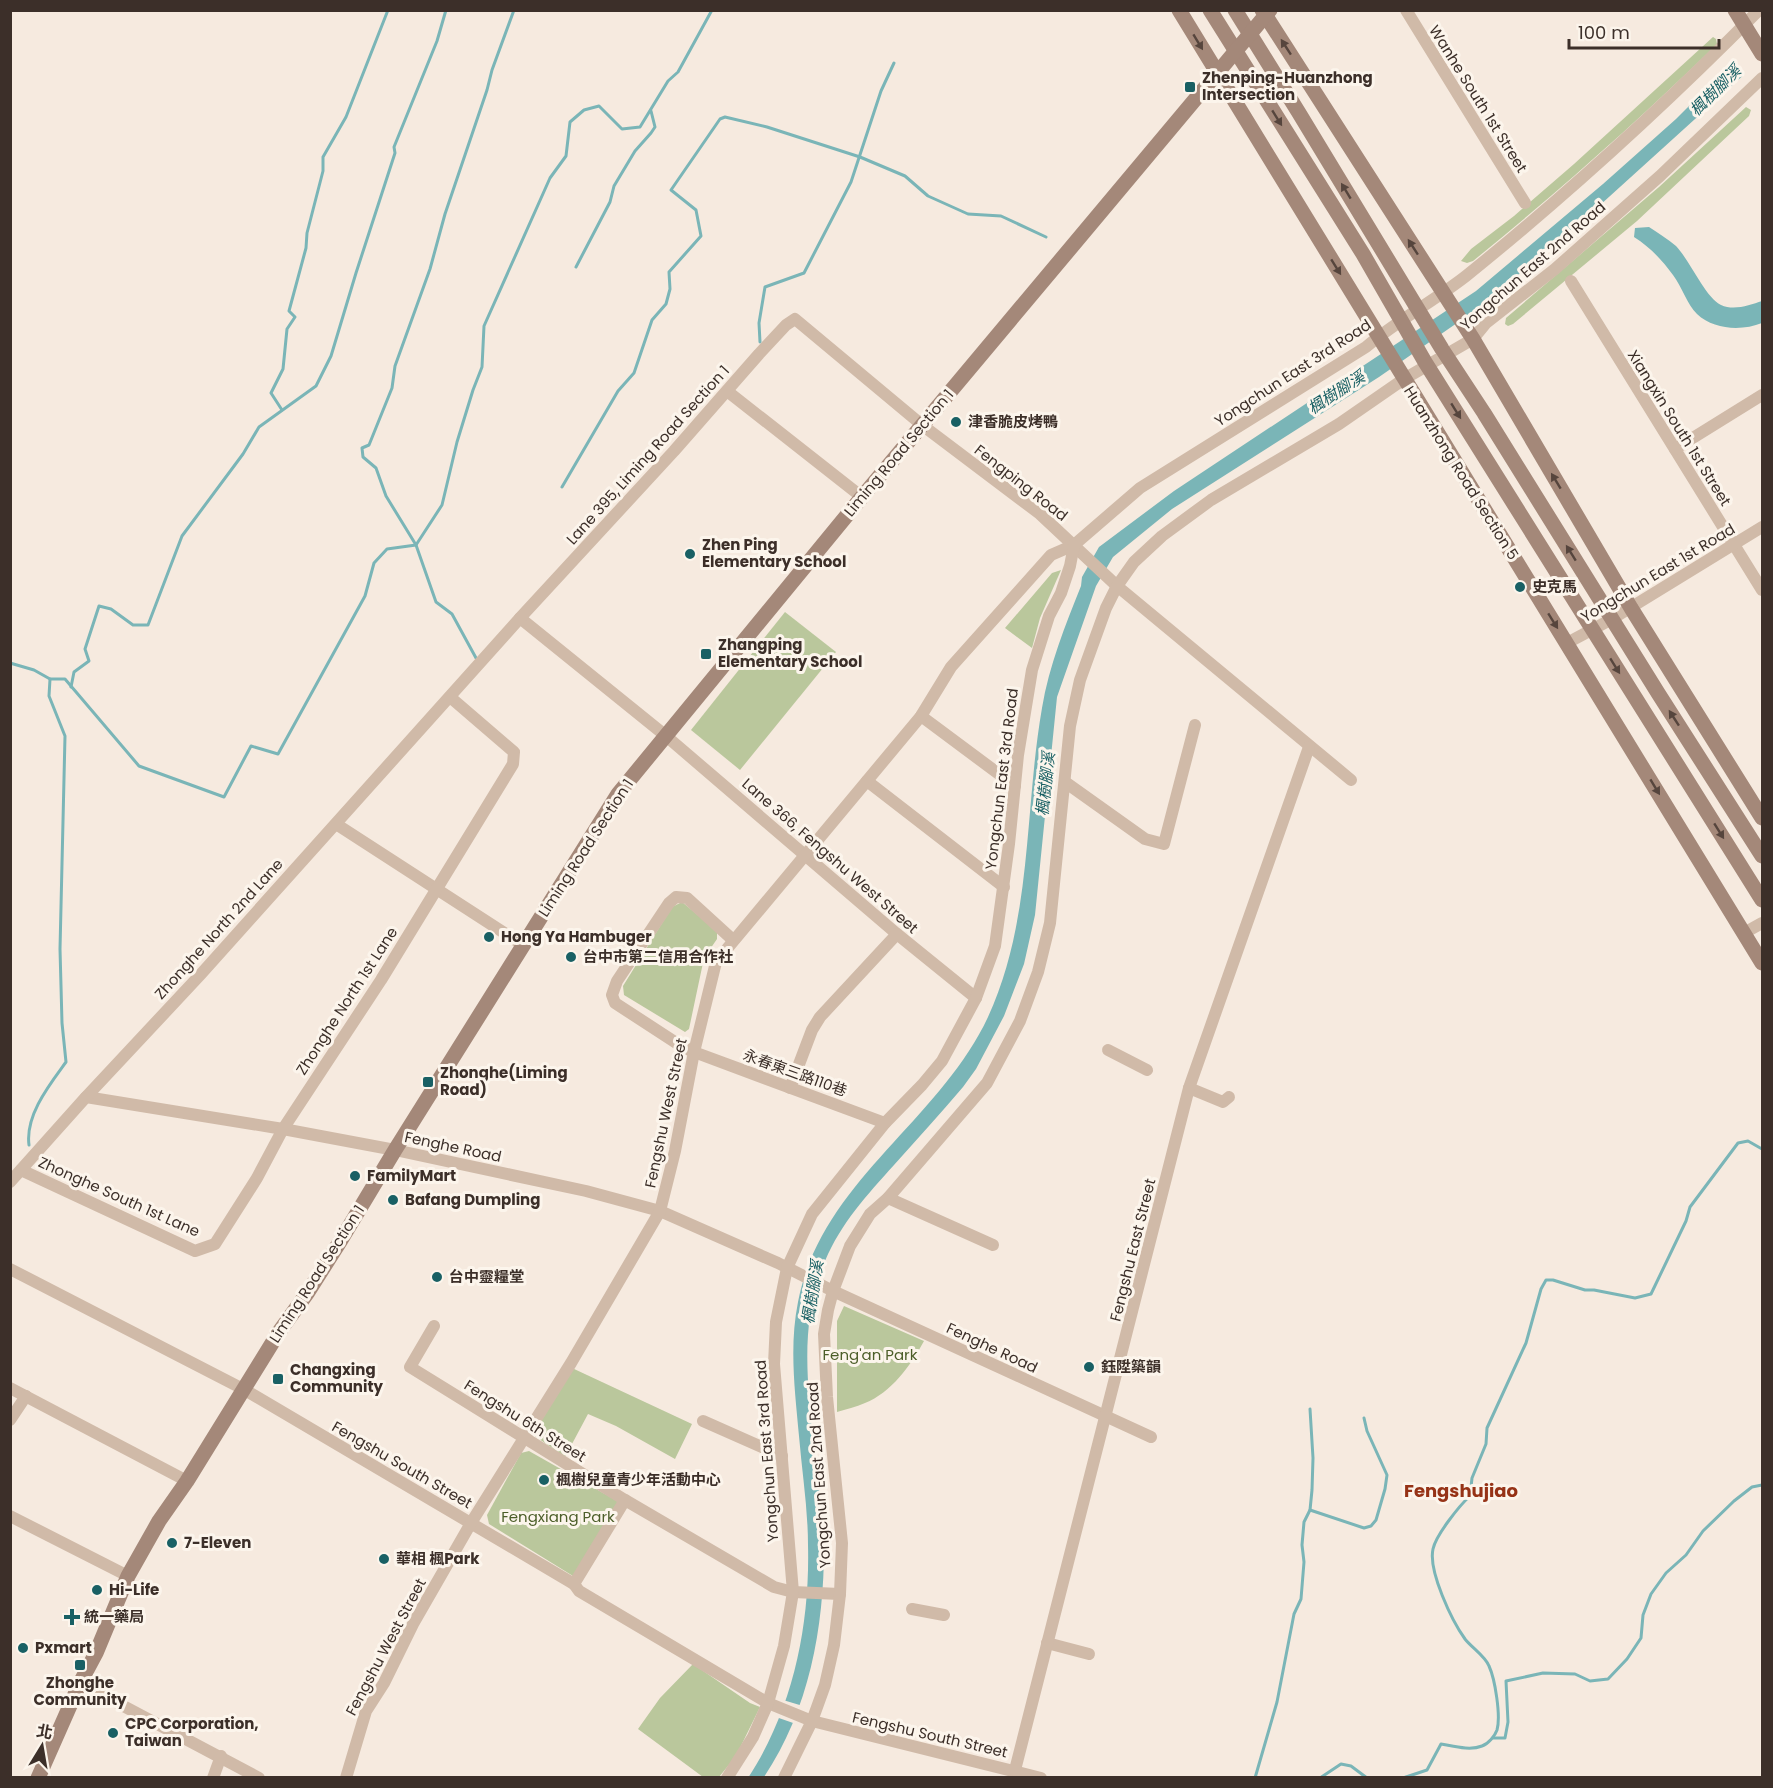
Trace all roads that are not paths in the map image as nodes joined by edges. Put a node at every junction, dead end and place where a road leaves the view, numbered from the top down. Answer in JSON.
{"nodes":[{"id":1,"x":1179,"y":10,"type":"edge"},
{"id":2,"x":1210,"y":10,"type":"edge"},
{"id":3,"x":1235,"y":10,"type":"edge"},
{"id":4,"x":1735,"y":10,"type":"edge"},
{"id":5,"x":1759,"y":10,"type":"edge"},
{"id":6,"x":1266,"y":12,"type":"edge"},
{"id":7,"x":1408,"y":12,"type":"edge"},
{"id":8,"x":1744,"y":26,"type":"junction"},
{"id":9,"x":1249,"y":34,"type":"junction"},
{"id":10,"x":1235,"y":51,"type":"junction"},
{"id":11,"x":1762,"y":54,"type":"edge"},
{"id":12,"x":1217,"y":74,"type":"junction"},
{"id":13,"x":1762,"y":78,"type":"edge"},
{"id":14,"x":1525,"y":203,"type":"dead end"},
{"id":15,"x":1571,"y":281,"type":"dead end"},
{"id":16,"x":1443,"y":294,"type":"junction"},
{"id":17,"x":1419,"y":311,"type":"junction"},
{"id":18,"x":1402,"y":322,"type":"junction"},
{"id":19,"x":802,"y":323,"type":"joint"},
{"id":20,"x":1379,"y":337,"type":"junction"},
{"id":21,"x":1471,"y":337,"type":"junction"},
{"id":22,"x":1444,"y":352,"type":"junction"},
{"id":23,"x":1426,"y":364,"type":"junction"},
{"id":24,"x":1402,"y":377,"type":"junction"},
{"id":25,"x":727,"y":391,"type":"junction"},
{"id":26,"x":1762,"y":395,"type":"edge"},
{"id":27,"x":922,"y":425,"type":"junction"},
{"id":28,"x":1675,"y":449,"type":"junction"},
{"id":29,"x":862,"y":497,"type":"junction"},
{"id":30,"x":1762,"y":527,"type":"edge"},
{"id":31,"x":1734,"y":544,"type":"junction"},
{"id":32,"x":1077,"y":549,"type":"junction"},
{"id":33,"x":1117,"y":586,"type":"junction"},
{"id":34,"x":1762,"y":590,"type":"edge"},
{"id":35,"x":1631,"y":608,"type":"junction"},
{"id":36,"x":520,"y":618,"type":"junction"},
{"id":37,"x":1612,"y":619,"type":"junction"},
{"id":38,"x":1592,"y":631,"type":"junction"},
{"id":39,"x":1567,"y":644,"type":"junction"},
{"id":40,"x":450,"y":696,"type":"junction"},
{"id":41,"x":921,"y":716,"type":"junction"},
{"id":42,"x":1195,"y":725,"type":"dead end"},
{"id":43,"x":666,"y":735,"type":"junction"},
{"id":44,"x":1310,"y":747,"type":"junction"},
{"id":45,"x":1351,"y":780,"type":"dead end"},
{"id":46,"x":867,"y":781,"type":"junction"},
{"id":47,"x":1065,"y":783,"type":"junction"},
{"id":48,"x":1015,"y":786,"type":"junction"},
{"id":49,"x":1762,"y":818,"type":"edge"},
{"id":50,"x":336,"y":824,"type":"junction"},
{"id":51,"x":806,"y":856,"type":"junction"},
{"id":52,"x":1762,"y":856,"type":"edge"},
{"id":53,"x":1004,"y":887,"type":"junction"},
{"id":54,"x":435,"y":890,"type":"junction"},
{"id":55,"x":1762,"y":900,"type":"edge"},
{"id":56,"x":1762,"y":923,"type":"edge"},
{"id":57,"x":1744,"y":933,"type":"junction"},
{"id":58,"x":897,"y":934,"type":"junction"},
{"id":59,"x":733,"y":940,"type":"junction"},
{"id":60,"x":523,"y":945,"type":"junction"},
{"id":61,"x":1762,"y":963,"type":"edge"},
{"id":62,"x":976,"y":998,"type":"junction"},
{"id":63,"x":1108,"y":1050,"type":"dead end"},
{"id":64,"x":694,"y":1052,"type":"junction"},
{"id":65,"x":1147,"y":1070,"type":"dead end"},
{"id":66,"x":790,"y":1088,"type":"junction"},
{"id":67,"x":1190,"y":1088,"type":"junction"},
{"id":68,"x":86,"y":1096,"type":"junction"},
{"id":69,"x":1229,"y":1097,"type":"dead end"},
{"id":70,"x":885,"y":1123,"type":"junction"},
{"id":71,"x":283,"y":1129,"type":"junction"},
{"id":72,"x":395,"y":1150,"type":"junction"},
{"id":73,"x":21,"y":1170,"type":"junction"},
{"id":74,"x":10,"y":1182,"type":"edge"},
{"id":75,"x":888,"y":1198,"type":"junction"},
{"id":76,"x":660,"y":1210,"type":"junction"},
{"id":77,"x":993,"y":1245,"type":"dead end"},
{"id":78,"x":787,"y":1268,"type":"junction"},
{"id":79,"x":10,"y":1269,"type":"edge"},
{"id":80,"x":827,"y":1287,"type":"junction"},
{"id":81,"x":434,"y":1326,"type":"dead end"},
{"id":82,"x":10,"y":1388,"type":"edge"},
{"id":83,"x":245,"y":1390,"type":"junction"},
{"id":84,"x":26,"y":1396,"type":"junction"},
{"id":85,"x":1106,"y":1416,"type":"junction"},
{"id":86,"x":10,"y":1420,"type":"edge"},
{"id":87,"x":703,"y":1421,"type":"dead end"},
{"id":88,"x":1151,"y":1437,"type":"dead end"},
{"id":89,"x":525,"y":1438,"type":"junction"},
{"id":90,"x":782,"y":1456,"type":"junction"},
{"id":91,"x":187,"y":1481,"type":"junction"},
{"id":92,"x":625,"y":1500,"type":"junction"},
{"id":93,"x":10,"y":1516,"type":"edge"},
{"id":94,"x":471,"y":1523,"type":"junction"},
{"id":95,"x":128,"y":1576,"type":"junction"},
{"id":96,"x":574,"y":1584,"type":"junction"},
{"id":97,"x":793,"y":1592,"type":"junction"},
{"id":98,"x":840,"y":1594,"type":"junction"},
{"id":99,"x":912,"y":1609,"type":"dead end"},
{"id":100,"x":944,"y":1615,"type":"dead end"},
{"id":101,"x":1047,"y":1643,"type":"junction"},
{"id":102,"x":1089,"y":1654,"type":"dead end"},
{"id":103,"x":80,"y":1683,"type":"junction"},
{"id":104,"x":768,"y":1704,"type":"junction"},
{"id":105,"x":812,"y":1721,"type":"junction"},
{"id":106,"x":220,"y":1756,"type":"junction"},
{"id":107,"x":1015,"y":1770,"type":"junction"},
{"id":108,"x":38,"y":1778,"type":"edge"},
{"id":109,"x":213,"y":1778,"type":"edge"},
{"id":110,"x":260,"y":1778,"type":"edge"},
{"id":111,"x":346,"y":1778,"type":"edge"},
{"id":112,"x":727,"y":1778,"type":"edge"},
{"id":113,"x":784,"y":1778,"type":"edge"},
{"id":114,"x":1041,"y":1778,"type":"edge"}],
"edges":[{"from":1,"to":12,"type":"street","name":"Huanzhong Road Section 5","one_way":true},
{"from":2,"to":10,"type":"street","name":"Huanzhong Road Section 5"},
{"from":3,"to":9,"type":"street"},
{"from":4,"to":8,"type":"street"},
{"from":5,"to":8,"type":"street","name":"Yongchun East 3rd Road"},
{"from":6,"to":9,"type":"street","name":"Liming Road Section 1"},
{"from":16,"to":6,"type":"street","one_way":true},
{"from":7,"to":14,"type":"street","name":"Wanhe South 1st Street"},
{"from":8,"to":11,"type":"street"},
{"from":8,"to":16,"type":"street","name":"Yongchun East 3rd Road"},
{"from":9,"to":10,"type":"street","name":"Liming Road Section 1"},
{"from":17,"to":9,"type":"street","one_way":true},
{"from":10,"to":12,"type":"street","name":"Liming Road Section 1"},
{"from":10,"to":18,"type":"street","name":"Huanzhong Road Section 5","one_way":true},
{"from":12,"to":20,"type":"street","name":"Huanzhong Road Section 5","one_way":true},
{"from":12,"to":27,"type":"street","name":"Liming Road Section 1"},
{"from":13,"to":21,"type":"street","name":"Yongchun East 2nd Road"},
{"from":15,"to":28,"type":"street","name":"Xiangxin South 1st Street"},
{"from":16,"to":17,"type":"street","name":"Yongchun East 3rd Road"},
{"from":16,"to":21,"type":"street"},
{"from":17,"to":18,"type":"street","name":"Yongchun East 3rd Road"},
{"from":17,"to":22,"type":"street"},
{"from":18,"to":20,"type":"street","name":"Yongchun East 3rd Road"},
{"from":18,"to":23,"type":"street","name":"Huanzhong Road Section 5"},
{"from":19,"to":25,"type":"street","name":"Lane 395, Liming Road Section 1"},
{"from":19,"to":27,"type":"street","name":"Fengping Road"},
{"from":20,"to":24,"type":"street","name":"Huanzhong Road Section 5"},
{"from":20,"to":32,"type":"street","name":"Yongchun East 3rd Road"},
{"from":21,"to":22,"type":"street","name":"Yongchun East 2nd Road"},
{"from":35,"to":21,"type":"street","one_way":true},
{"from":22,"to":23,"type":"street","name":"Yongchun East 2nd Road"},
{"from":37,"to":22,"type":"street","one_way":true},
{"from":23,"to":24,"type":"street","name":"Yongchun East 2nd Road"},
{"from":23,"to":38,"type":"street","name":"Huanzhong Road Section 5","one_way":true},
{"from":24,"to":33,"type":"street","name":"Yongchun East 2nd Road"},
{"from":24,"to":39,"type":"street","name":"Huanzhong Road Section 5","one_way":true},
{"from":25,"to":29,"type":"street"},
{"from":25,"to":36,"type":"street","name":"Lane 395, Liming Road Section 1"},
{"from":26,"to":28,"type":"street"},
{"from":27,"to":29,"type":"street","name":"Liming Road Section 1"},
{"from":27,"to":32,"type":"street","name":"Fengping Road"},
{"from":28,"to":31,"type":"street","name":"Xiangxin South 1st Street"},
{"from":29,"to":43,"type":"street","name":"Liming Road Section 1"},
{"from":30,"to":31,"type":"street","name":"Yongchun East 1st Road"},
{"from":31,"to":34,"type":"street","name":"Xiangxin South 1st Street"},
{"from":31,"to":35,"type":"street","name":"Yongchun East 1st Road"},
{"from":32,"to":33,"type":"street","name":"Fengping Road"},
{"from":32,"to":41,"type":"street","name":"Fengshu West Street"},
{"from":32,"to":48,"type":"street","name":"Yongchun East 3rd Road"},
{"from":33,"to":44,"type":"street"},
{"from":33,"to":47,"type":"street","name":"Yongchun East 2nd Road"},
{"from":35,"to":37,"type":"street","name":"Yongchun East 1st Road"},
{"from":35,"to":49,"type":"street"},
{"from":36,"to":40,"type":"street","name":"Lane 395, Liming Road Section 1"},
{"from":36,"to":43,"type":"street"},
{"from":37,"to":38,"type":"street","name":"Yongchun East 1st Road"},
{"from":52,"to":37,"type":"street","one_way":true},
{"from":38,"to":39,"type":"street","name":"Yongchun East 1st Road"},
{"from":38,"to":55,"type":"street","name":"Huanzhong Road Section 5","one_way":true},
{"from":39,"to":57,"type":"street","name":"Huanzhong Road Section 5","one_way":true},
{"from":40,"to":50,"type":"street","name":"Zhonghe North 2nd Lane"},
{"from":40,"to":54,"type":"street","name":"Zhonghe North 1st Lane"},
{"from":41,"to":46,"type":"street","name":"Fengshu West Street"},
{"from":41,"to":48,"type":"street"},
{"from":42,"to":47,"type":"street"},
{"from":43,"to":51,"type":"street","name":"Lane 366, Fengshu West Street"},
{"from":43,"to":60,"type":"street","name":"Liming Road Section 1"},
{"from":44,"to":45,"type":"street"},
{"from":44,"to":67,"type":"street","name":"Fengshu East Street"},
{"from":46,"to":51,"type":"street","name":"Fengshu West Street"},
{"from":46,"to":53,"type":"street"},
{"from":47,"to":75,"type":"street","name":"Yongchun East 2nd Road"},
{"from":48,"to":53,"type":"street","name":"Yongchun East 3rd Road"},
{"from":50,"to":54,"type":"street"},
{"from":50,"to":68,"type":"street","name":"Zhonghe North 2nd Lane"},
{"from":51,"to":58,"type":"street","name":"Lane 366, Fengshu West Street"},
{"from":51,"to":59,"type":"street","name":"Fengshu West Street"},
{"from":53,"to":62,"type":"street","name":"Yongchun East 3rd Road"},
{"from":54,"to":60,"type":"street"},
{"from":54,"to":71,"type":"street","name":"Zhonghe North 1st Lane"},
{"from":56,"to":57,"type":"street"},
{"from":57,"to":61,"type":"street","name":"Huanzhong Road Section 5"},
{"from":58,"to":62,"type":"street","name":"Lane 366, Fengshu West Street"},
{"from":58,"to":66,"type":"street"},
{"from":59,"to":64,"type":"street","name":"Fengshu West Street"},
{"from":59,"to":64,"type":"street","name":"永春東三路110巷"},
{"from":60,"to":72,"type":"street","name":"Liming Road Section 1"},
{"from":62,"to":70,"type":"street","name":"Yongchun East 3rd Road"},
{"from":63,"to":65,"type":"street"},
{"from":64,"to":66,"type":"street","name":"永春東三路110巷"},
{"from":64,"to":76,"type":"street","name":"Fengshu West Street"},
{"from":66,"to":70,"type":"street","name":"永春東三路110巷"},
{"from":67,"to":69,"type":"street"},
{"from":67,"to":85,"type":"street","name":"Fengshu East Street"},
{"from":68,"to":71,"type":"street","name":"Fenghe Road"},
{"from":68,"to":73,"type":"street","name":"Zhonghe North 2nd Lane"},
{"from":70,"to":78,"type":"street","name":"Yongchun East 3rd Road"},
{"from":71,"to":72,"type":"street","name":"Fenghe Road"},
{"from":71,"to":73,"type":"street","name":"Zhonghe South 1st Lane"},
{"from":72,"to":76,"type":"street","name":"Fenghe Road"},
{"from":72,"to":83,"type":"street","name":"Liming Road Section 1"},
{"from":73,"to":74,"type":"street","name":"Zhonghe North 2nd Lane"},
{"from":75,"to":77,"type":"street"},
{"from":75,"to":80,"type":"street","name":"Yongchun East 2nd Road"},
{"from":76,"to":78,"type":"street","name":"Fenghe Road"},
{"from":76,"to":89,"type":"street","name":"Fengshu West Street"},
{"from":78,"to":80,"type":"street","name":"Fenghe Road"},
{"from":78,"to":90,"type":"street","name":"Yongchun East 3rd Road"},
{"from":79,"to":83,"type":"street","name":"Fengshu South Street"},
{"from":80,"to":85,"type":"street","name":"Fenghe Road"},
{"from":80,"to":98,"type":"street","name":"Yongchun East 2nd Road"},
{"from":81,"to":89,"type":"street","name":"Fengshu 6th Street"},
{"from":82,"to":84,"type":"street"},
{"from":83,"to":91,"type":"street","name":"Liming Road Section 1"},
{"from":83,"to":94,"type":"street","name":"Fengshu South Street"},
{"from":84,"to":86,"type":"street"},
{"from":84,"to":91,"type":"street"},
{"from":85,"to":88,"type":"street","name":"Fenghe Road"},
{"from":85,"to":101,"type":"street","name":"Fengshu East Street"},
{"from":87,"to":90,"type":"street"},
{"from":89,"to":92,"type":"street","name":"Fengshu 6th Street"},
{"from":89,"to":94,"type":"street","name":"Fengshu West Street"},
{"from":90,"to":97,"type":"street","name":"Yongchun East 3rd Road"},
{"from":91,"to":95,"type":"street","name":"Liming Road Section 1"},
{"from":92,"to":96,"type":"street"},
{"from":92,"to":97,"type":"street","name":"Fengshu 6th Street"},
{"from":93,"to":95,"type":"street"},
{"from":94,"to":96,"type":"street","name":"Fengshu South Street"},
{"from":94,"to":111,"type":"street","name":"Fengshu West Street"},
{"from":95,"to":103,"type":"street","name":"Liming Road Section 1"},
{"from":96,"to":104,"type":"street","name":"Fengshu South Street"},
{"from":97,"to":98,"type":"street","name":"Fengshu 6th Street"},
{"from":97,"to":104,"type":"street","name":"Yongchun East 3rd Road"},
{"from":98,"to":105,"type":"street","name":"Yongchun East 2nd Road"},
{"from":99,"to":100,"type":"street"},
{"from":101,"to":102,"type":"street"},
{"from":101,"to":107,"type":"street","name":"Fengshu East Street"},
{"from":103,"to":106,"type":"street"},
{"from":103,"to":108,"type":"street","name":"Liming Road Section 1"},
{"from":104,"to":105,"type":"street","name":"Fengshu South Street"},
{"from":104,"to":112,"type":"street","name":"Yongchun East 3rd Road"},
{"from":105,"to":107,"type":"street","name":"Fengshu South Street"},
{"from":105,"to":113,"type":"street","name":"Yongchun East 2nd Road"},
{"from":106,"to":109,"type":"street"},
{"from":106,"to":110,"type":"street"},
{"from":107,"to":114,"type":"street","name":"Fengshu South Street"}]}
